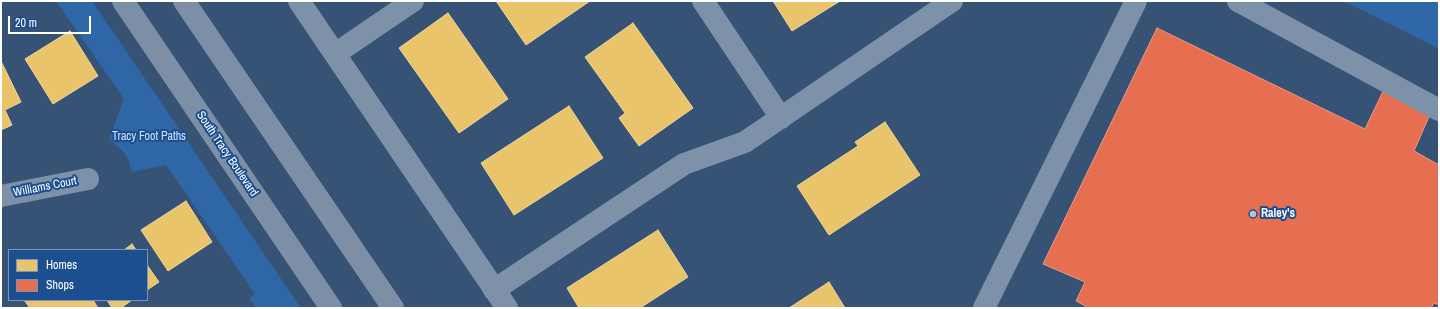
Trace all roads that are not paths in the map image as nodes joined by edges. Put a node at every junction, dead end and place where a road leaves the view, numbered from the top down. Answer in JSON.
{"nodes":[{"id":1,"x":123,"y":1,"type":"edge"},
{"id":2,"x":184,"y":1,"type":"edge"},
{"id":3,"x":299,"y":1,"type":"edge"},
{"id":4,"x":413,"y":1,"type":"edge"},
{"id":5,"x":703,"y":1,"type":"edge"},
{"id":6,"x":952,"y":1,"type":"edge"},
{"id":7,"x":1136,"y":1,"type":"edge"},
{"id":8,"x":1238,"y":1,"type":"edge"},
{"id":9,"x":335,"y":54,"type":"junction"},
{"id":10,"x":1439,"y":110,"type":"edge"},
{"id":11,"x":781,"y":118,"type":"junction"},
{"id":12,"x":88,"y":179,"type":"dead end"},
{"id":13,"x":1,"y":196,"type":"edge"},
{"id":14,"x":494,"y":290,"type":"junction"},
{"id":15,"x":331,"y":308,"type":"edge"},
{"id":16,"x":393,"y":308,"type":"edge"},
{"id":17,"x":507,"y":308,"type":"edge"},
{"id":18,"x":984,"y":308,"type":"edge"}],
"edges":[{"from":1,"to":15,"type":"main road","name":"South Tracy Boulevard"},
{"from":2,"to":16,"type":"main road"},
{"from":3,"to":9,"type":"street"},
{"from":4,"to":9,"type":"street"},
{"from":5,"to":11,"type":"street"},
{"from":6,"to":11,"type":"street"},
{"from":7,"to":18,"type":"street"},
{"from":8,"to":10,"type":"street"},
{"from":9,"to":14,"type":"street"},
{"from":11,"to":14,"type":"street"},
{"from":12,"to":13,"type":"street","name":"Williams Court"},
{"from":14,"to":17,"type":"street"}]}
